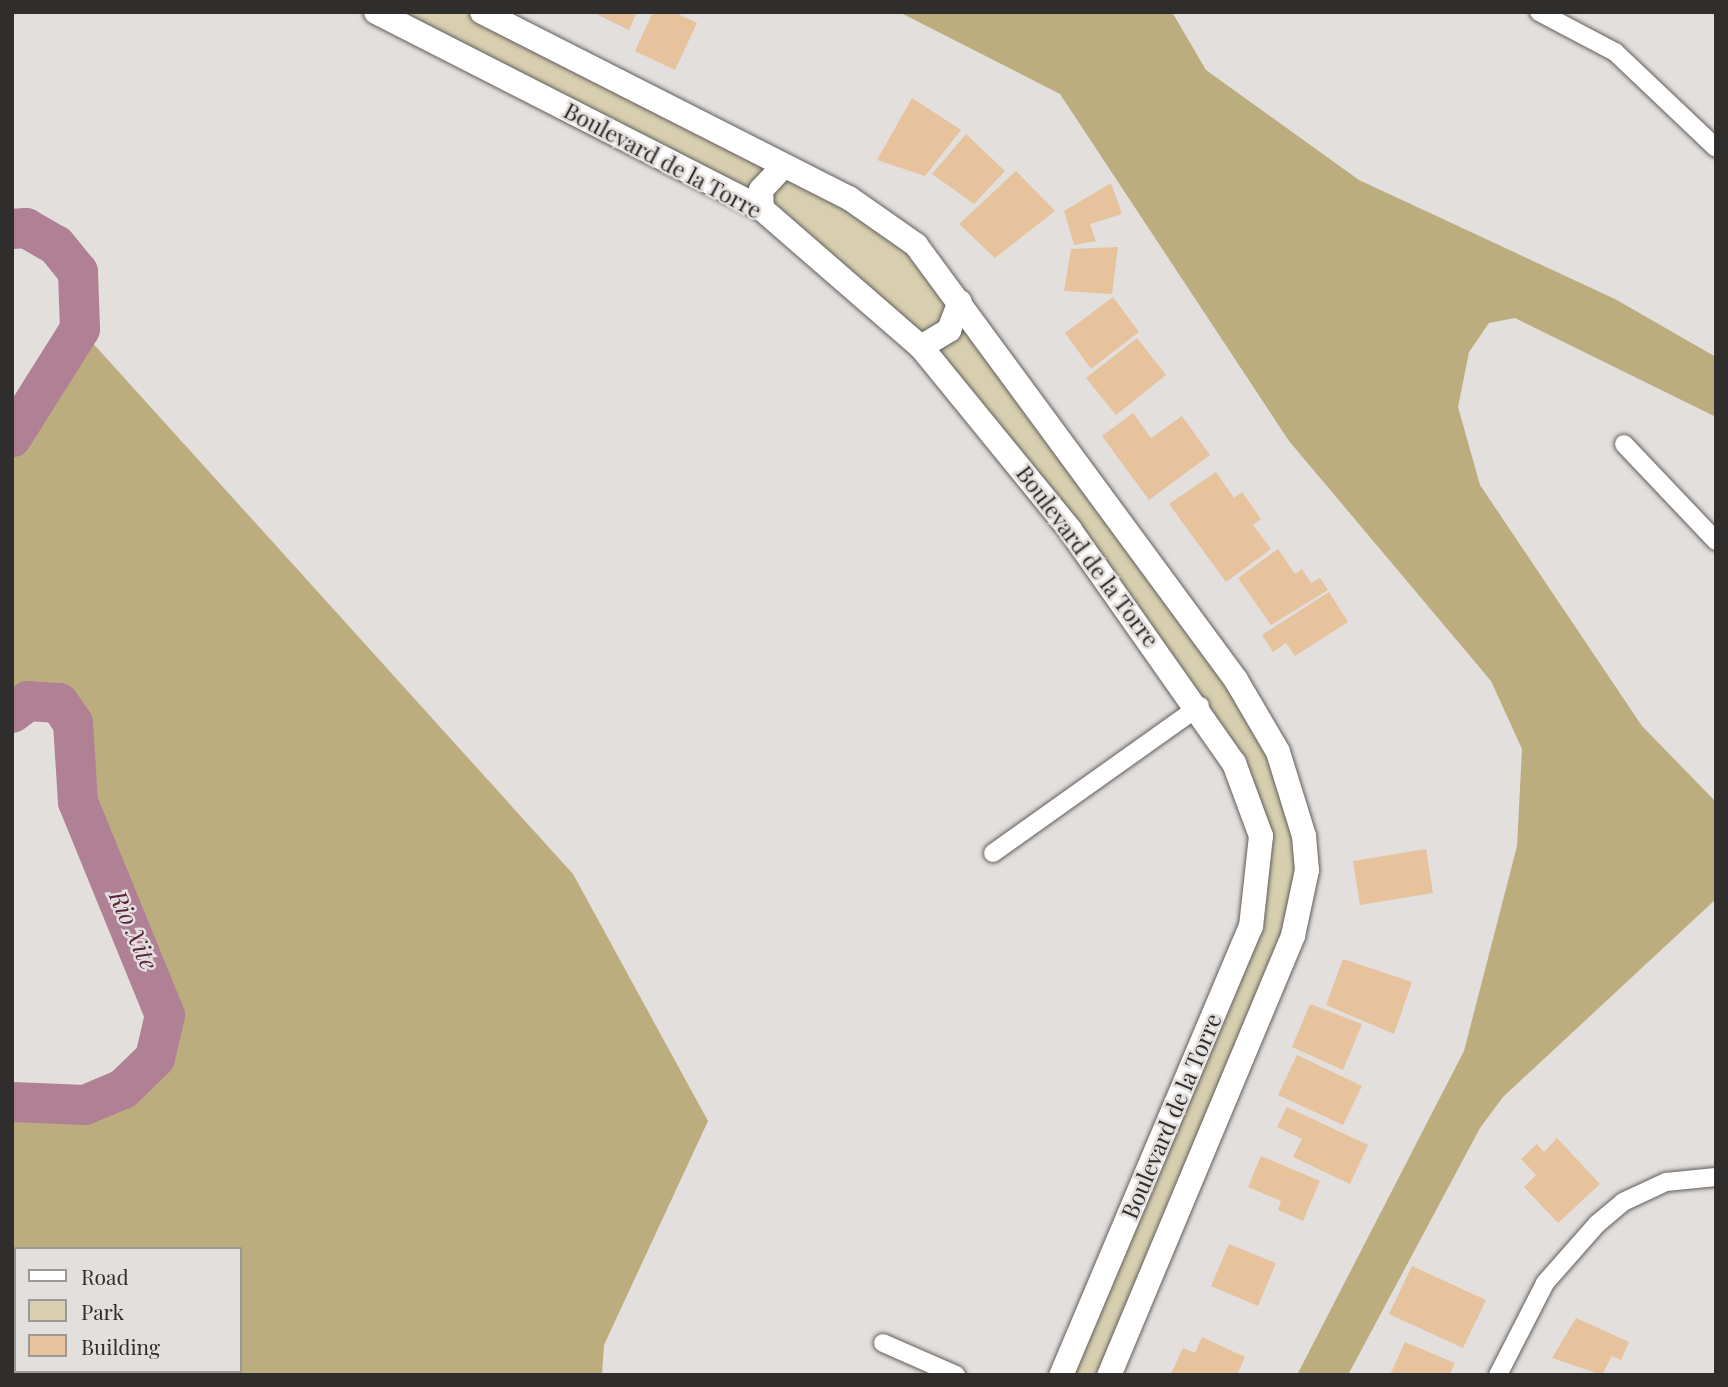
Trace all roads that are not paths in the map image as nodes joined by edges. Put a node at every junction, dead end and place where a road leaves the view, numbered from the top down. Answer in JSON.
{"nodes":[{"id":1,"x":376,"y":12,"type":"edge"},
{"id":2,"x":482,"y":12,"type":"edge"},
{"id":3,"x":1539,"y":12,"type":"edge"},
{"id":4,"x":1716,"y":148,"type":"edge"},
{"id":5,"x":783,"y":166,"type":"junction"},
{"id":6,"x":762,"y":209,"type":"junction"},
{"id":7,"x":960,"y":302,"type":"junction"},
{"id":8,"x":921,"y":347,"type":"junction"},
{"id":9,"x":1624,"y":444,"type":"dead end"},
{"id":10,"x":1716,"y":541,"type":"edge"},
{"id":11,"x":1200,"y":706,"type":"junction"},
{"id":12,"x":993,"y":853,"type":"dead end"},
{"id":13,"x":1716,"y":1177,"type":"edge"},
{"id":14,"x":883,"y":1343,"type":"dead end"},
{"id":15,"x":956,"y":1375,"type":"edge"},
{"id":16,"x":1061,"y":1375,"type":"edge"},
{"id":17,"x":1109,"y":1375,"type":"edge"},
{"id":18,"x":1498,"y":1375,"type":"edge"}],
"edges":[{"from":1,"to":6,"type":"street","name":"Boulevard de la Torre"},
{"from":2,"to":5,"type":"street","name":"Boulevard de la Torre"},
{"from":3,"to":4,"type":"street"},
{"from":5,"to":6,"type":"street"},
{"from":5,"to":7,"type":"street","name":"Boulevard de la Torre"},
{"from":6,"to":8,"type":"street","name":"Boulevard de la Torre"},
{"from":7,"to":8,"type":"street"},
{"from":7,"to":17,"type":"street","name":"Boulevard de la Torre"},
{"from":8,"to":11,"type":"street","name":"Boulevard de la Torre"},
{"from":9,"to":10,"type":"street"},
{"from":11,"to":12,"type":"street"},
{"from":11,"to":16,"type":"street","name":"Boulevard de la Torre"},
{"from":13,"to":18,"type":"street"},
{"from":14,"to":15,"type":"street"}]}
